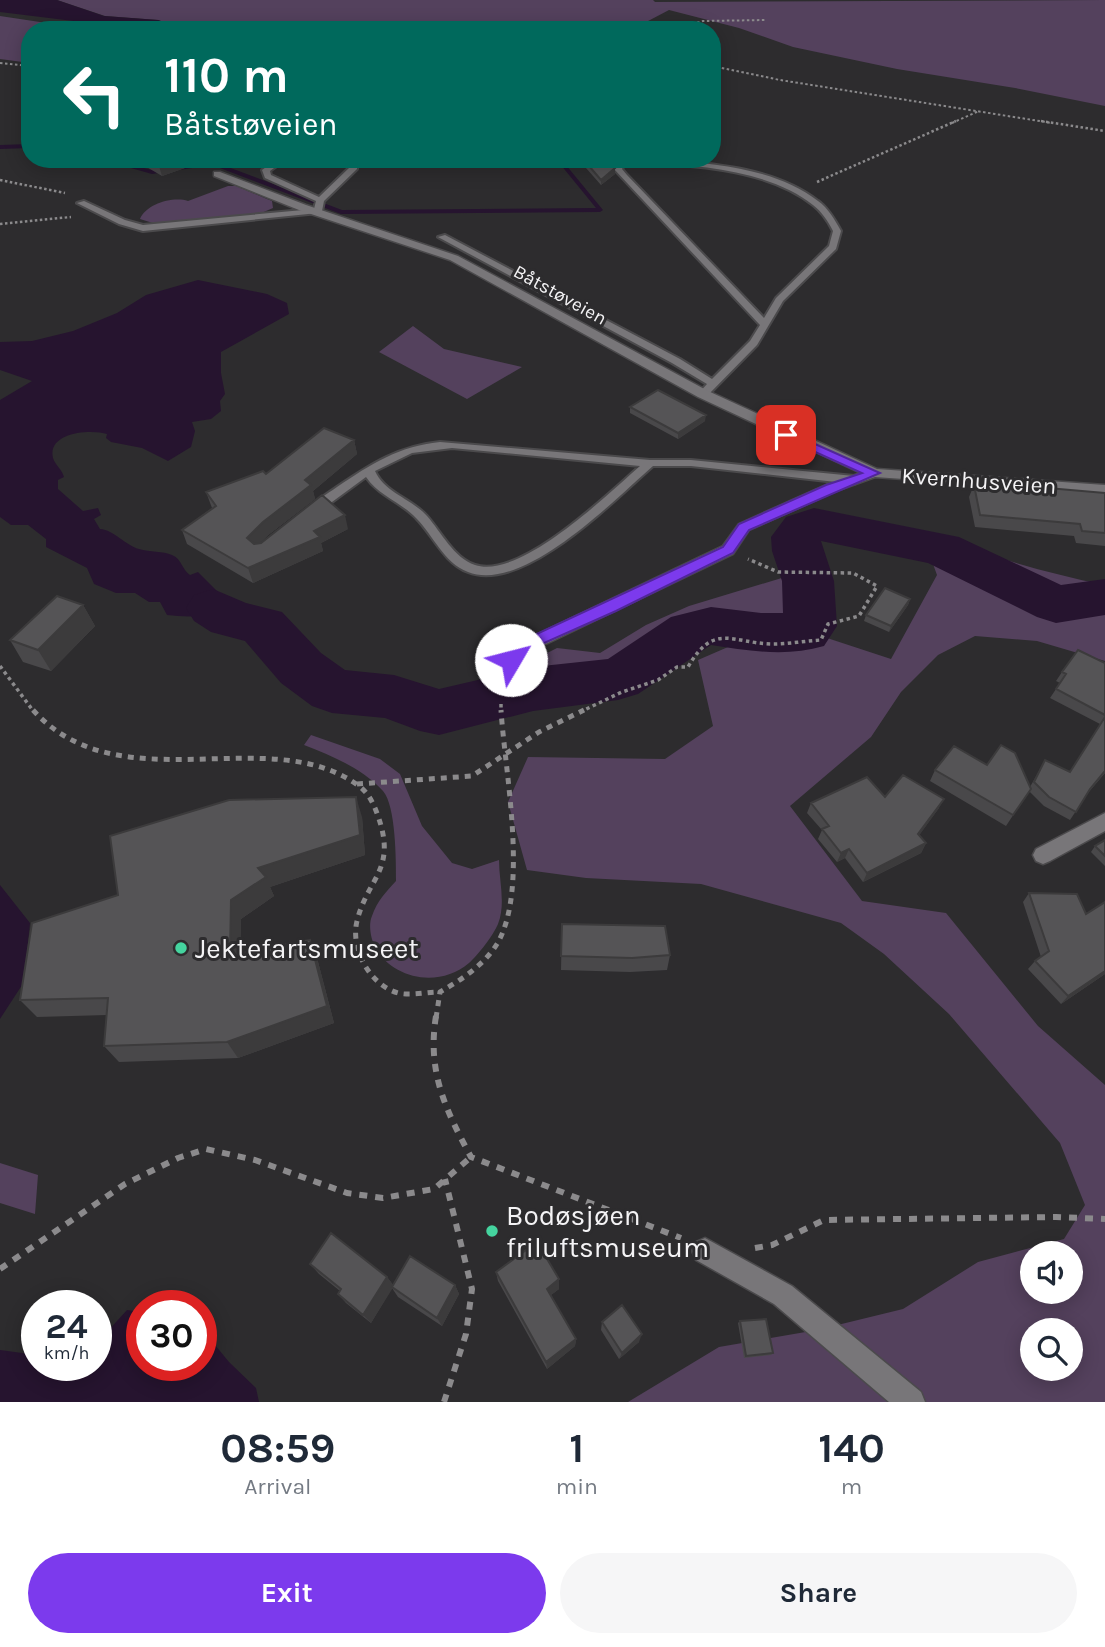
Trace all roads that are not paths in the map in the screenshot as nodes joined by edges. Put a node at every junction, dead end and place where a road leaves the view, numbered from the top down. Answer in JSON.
{"nodes":[{"id":1,"x":269,"y":168,"type":"edge"},
{"id":2,"x":352,"y":168,"type":"edge"},
{"id":3,"x":619,"y":168,"type":"edge"},
{"id":4,"x":716,"y":168,"type":"edge"},
{"id":5,"x":217,"y":174,"type":"dead end"},
{"id":6,"x":81,"y":203,"type":"road end"},
{"id":7,"x":319,"y":205,"type":"junction"},
{"id":8,"x":442,"y":237,"type":"dead end"},
{"id":9,"x":765,"y":325,"type":"junction"},
{"id":10,"x":713,"y":384,"type":"junction"},
{"id":11,"x":703,"y":394,"type":"junction"},
{"id":12,"x":650,"y":463,"type":"junction"},
{"id":13,"x":369,"y":470,"type":"junction"},
{"id":14,"x":874,"y":473,"type":"junction"},
{"id":15,"x":854,"y":480,"type":"junction"},
{"id":16,"x":1105,"y":489,"type":"edge"},
{"id":17,"x":301,"y":519,"type":"edge"},
{"id":18,"x":502,"y":686,"type":"dead end"},
{"id":19,"x":1105,"y":821,"type":"edge"},
{"id":20,"x":1043,"y":855,"type":"dead end"},
{"id":21,"x":716,"y":1257,"type":"road end"},
{"id":22,"x":911,"y":1402,"type":"edge"}],
"edges":[{"from":1,"to":7,"type":"lane"},
{"from":2,"to":7,"type":"lane"},
{"from":3,"to":9,"type":"lane"},
{"from":4,"to":9,"type":"lane"},
{"from":5,"to":7,"type":"street","name":"Båtstøveien"},
{"from":6,"to":7,"type":"lane"},
{"from":7,"to":11,"type":"street","name":"Båtstøveien"},
{"from":8,"to":10,"type":"lane"},
{"from":9,"to":10,"type":"lane"},
{"from":10,"to":11,"type":"lane"},
{"from":11,"to":14,"type":"street","name":"Båtstøveien"},
{"from":12,"to":13,"type":"lane"},
{"from":12,"to":13,"type":"lane"},
{"from":12,"to":15,"type":"lane"},
{"from":13,"to":17,"type":"lane"},
{"from":14,"to":15,"type":"street","name":"Kvernhusveien"},
{"from":14,"to":16,"type":"street","name":"Kvernhusveien"},
{"from":15,"to":18,"type":"street","name":"Kvernhusveien"},
{"from":19,"to":20,"type":"street"},
{"from":21,"to":22,"type":"street"}]}
